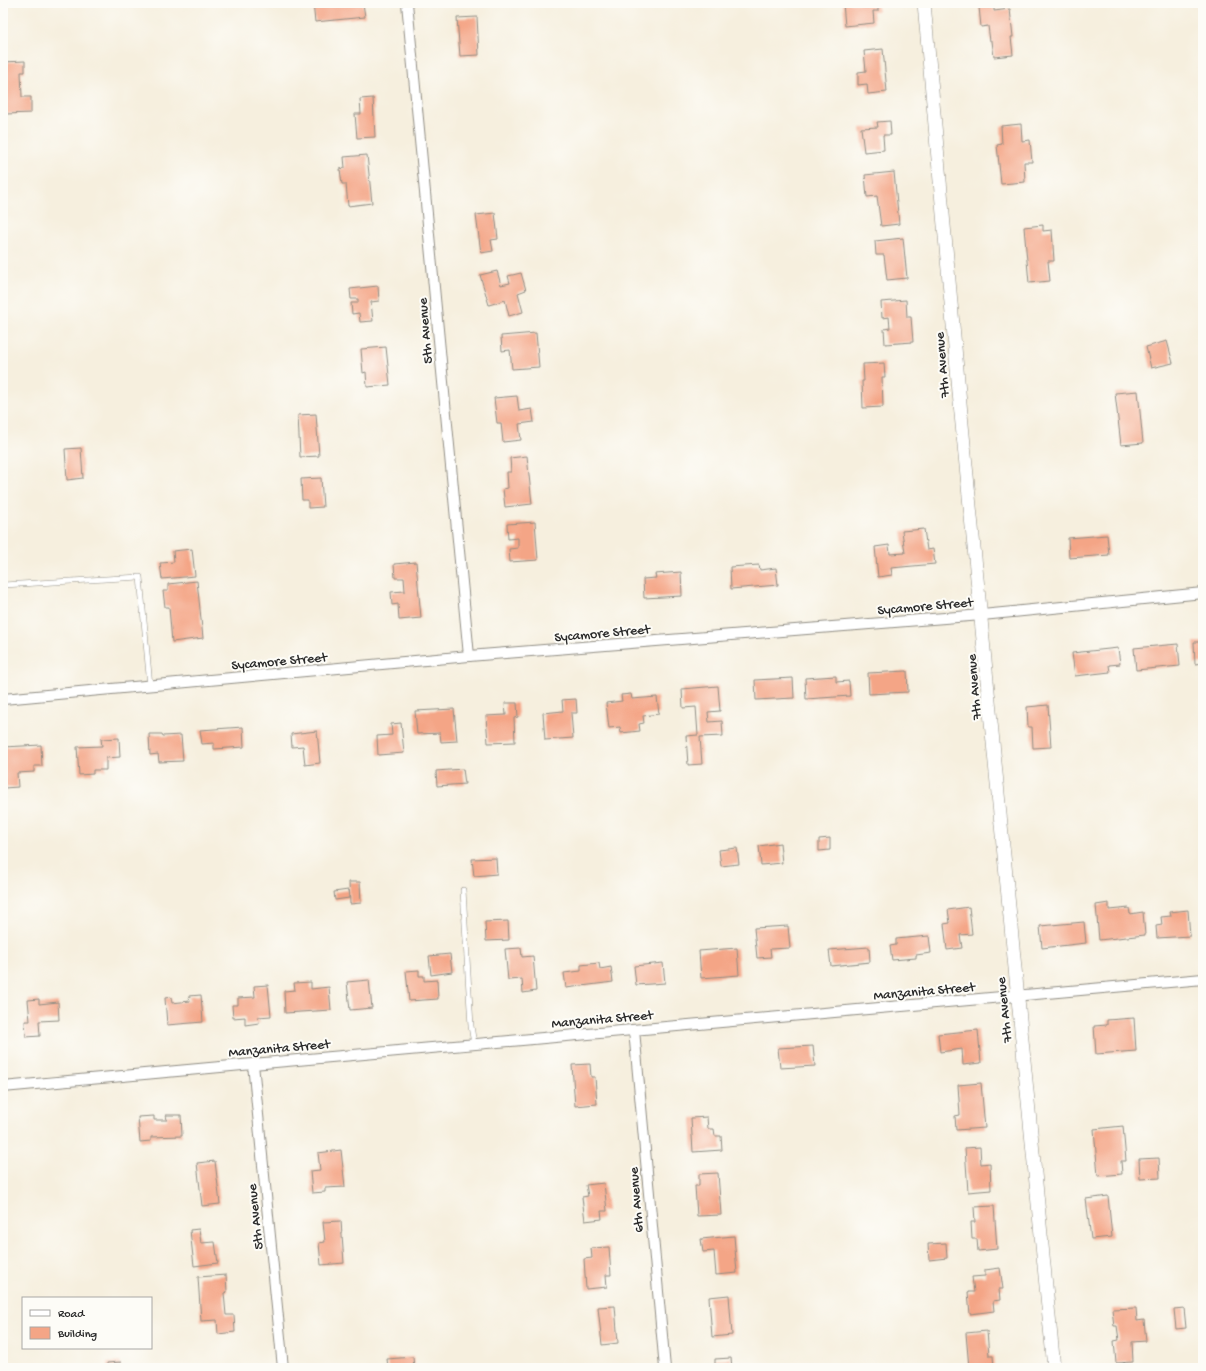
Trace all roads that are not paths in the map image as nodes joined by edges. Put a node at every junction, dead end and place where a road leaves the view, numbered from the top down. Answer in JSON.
{"nodes":[{"id":1,"x":407,"y":3,"type":"edge"},
{"id":2,"x":924,"y":3,"type":"edge"},
{"id":3,"x":3,"y":585,"type":"edge"},
{"id":4,"x":1203,"y":593,"type":"edge"},
{"id":5,"x":982,"y":615,"type":"junction"},
{"id":6,"x":469,"y":656,"type":"junction"},
{"id":7,"x":150,"y":686,"type":"junction"},
{"id":8,"x":3,"y":699,"type":"edge"},
{"id":9,"x":462,"y":890,"type":"dead end"},
{"id":10,"x":1203,"y":979,"type":"edge"},
{"id":11,"x":1018,"y":996,"type":"junction"},
{"id":12,"x":634,"y":1030,"type":"junction"},
{"id":13,"x":474,"y":1044,"type":"junction"},
{"id":14,"x":253,"y":1064,"type":"junction"},
{"id":15,"x":3,"y":1087,"type":"edge"},
{"id":16,"x":282,"y":1368,"type":"edge"},
{"id":17,"x":665,"y":1368,"type":"edge"},
{"id":18,"x":1054,"y":1368,"type":"edge"}],
"edges":[{"from":1,"to":6,"type":"street","name":"5th Avenue"},
{"from":2,"to":5,"type":"street","name":"7th Avenue"},
{"from":3,"to":7,"type":"lane"},
{"from":4,"to":5,"type":"street","name":"Sycamore Street"},
{"from":5,"to":6,"type":"street","name":"Sycamore Street"},
{"from":5,"to":11,"type":"street","name":"7th Avenue"},
{"from":6,"to":7,"type":"street","name":"Sycamore Street"},
{"from":7,"to":8,"type":"street","name":"Sycamore Street"},
{"from":9,"to":13,"type":"lane"},
{"from":10,"to":11,"type":"street","name":"Manzanita Street"},
{"from":11,"to":12,"type":"street","name":"Manzanita Street"},
{"from":11,"to":18,"type":"street","name":"7th Avenue"},
{"from":12,"to":13,"type":"street","name":"Manzanita Street"},
{"from":12,"to":17,"type":"street","name":"6th Avenue"},
{"from":13,"to":14,"type":"street","name":"Manzanita Street"},
{"from":14,"to":15,"type":"street","name":"Manzanita Street"},
{"from":14,"to":16,"type":"street","name":"5th Avenue"}]}
